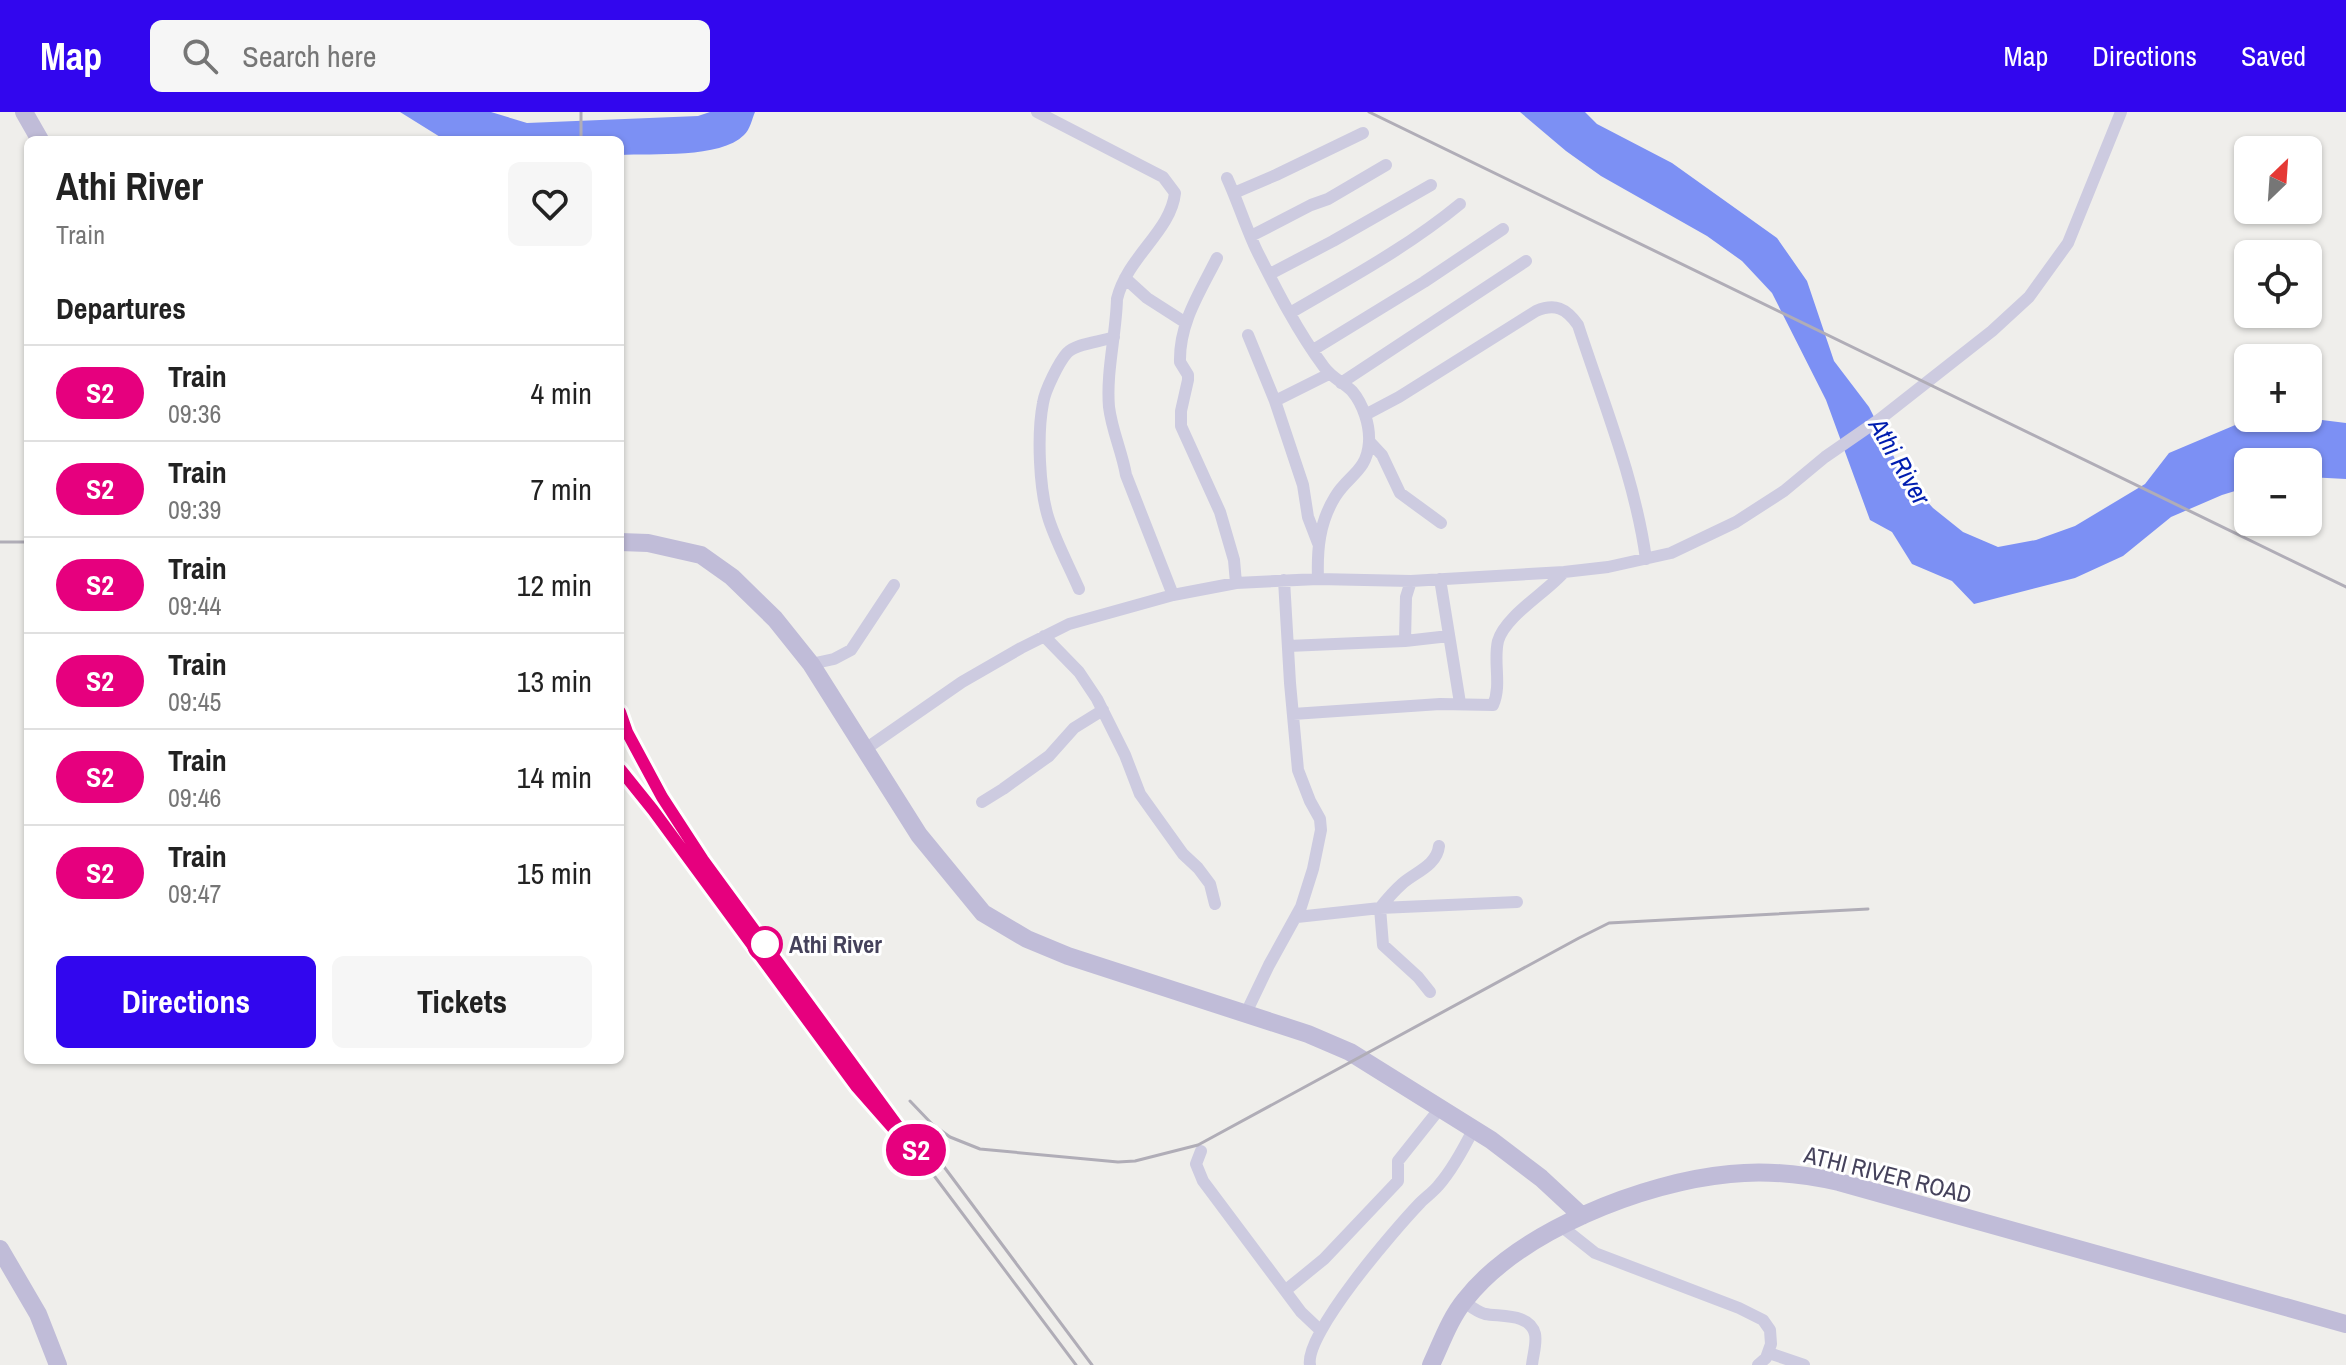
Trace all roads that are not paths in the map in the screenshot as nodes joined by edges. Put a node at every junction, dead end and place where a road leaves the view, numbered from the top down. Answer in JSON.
{"nodes":[{"id":1,"x":24,"y":112,"type":"edge"},
{"id":2,"x":1037,"y":112,"type":"edge"},
{"id":3,"x":2121,"y":112,"type":"edge"},
{"id":4,"x":1363,"y":133,"type":"dead end"},
{"id":5,"x":38,"y":136,"type":"edge"},
{"id":6,"x":1386,"y":165,"type":"dead end"},
{"id":7,"x":1227,"y":178,"type":"dead end"},
{"id":8,"x":1431,"y":185,"type":"dead end"},
{"id":9,"x":1234,"y":193,"type":"junction"},
{"id":10,"x":1460,"y":204,"type":"dead end"},
{"id":11,"x":1503,"y":229,"type":"dead end"},
{"id":12,"x":1251,"y":236,"type":"junction"},
{"id":13,"x":1217,"y":258,"type":"dead end"},
{"id":14,"x":1526,"y":261,"type":"dead end"},
{"id":15,"x":1270,"y":274,"type":"junction"},
{"id":16,"x":1125,"y":278,"type":"junction"},
{"id":17,"x":1290,"y":313,"type":"junction"},
{"id":18,"x":1186,"y":323,"type":"junction"},
{"id":19,"x":1248,"y":335,"type":"dead end"},
{"id":20,"x":1114,"y":337,"type":"junction"},
{"id":21,"x":1313,"y":350,"type":"junction"},
{"id":22,"x":1329,"y":374,"type":"junction"},
{"id":23,"x":1341,"y":383,"type":"junction"},
{"id":24,"x":1275,"y":401,"type":"junction"},
{"id":25,"x":1365,"y":415,"type":"junction"},
{"id":26,"x":1369,"y":441,"type":"junction"},
{"id":27,"x":1441,"y":523,"type":"dead end"},
{"id":28,"x":624,"y":542,"type":"edge"},
{"id":29,"x":1319,"y":544,"type":"junction"},
{"id":30,"x":1646,"y":559,"type":"junction"},
{"id":31,"x":1564,"y":572,"type":"junction"},
{"id":32,"x":1318,"y":579,"type":"junction"},
{"id":33,"x":1440,"y":579,"type":"junction"},
{"id":34,"x":1284,"y":580,"type":"junction"},
{"id":35,"x":1411,"y":581,"type":"junction"},
{"id":36,"x":1236,"y":583,"type":"junction"},
{"id":37,"x":894,"y":585,"type":"dead end"},
{"id":38,"x":1079,"y":589,"type":"dead end"},
{"id":39,"x":1173,"y":595,"type":"junction"},
{"id":40,"x":1044,"y":636,"type":"junction"},
{"id":41,"x":1449,"y":636,"type":"junction"},
{"id":42,"x":1405,"y":641,"type":"junction"},
{"id":43,"x":1288,"y":646,"type":"junction"},
{"id":44,"x":811,"y":664,"type":"junction"},
{"id":45,"x":1460,"y":703,"type":"junction"},
{"id":46,"x":1103,"y":710,"type":"junction"},
{"id":47,"x":1293,"y":714,"type":"junction"},
{"id":48,"x":864,"y":750,"type":"junction"},
{"id":49,"x":982,"y":802,"type":"dead end"},
{"id":50,"x":1439,"y":846,"type":"dead end"},
{"id":51,"x":1517,"y":902,"type":"dead end"},
{"id":52,"x":1215,"y":904,"type":"dead end"},
{"id":53,"x":1380,"y":908,"type":"junction"},
{"id":54,"x":1297,"y":917,"type":"junction"},
{"id":55,"x":1430,"y":992,"type":"dead end"},
{"id":56,"x":1246,"y":1013,"type":"junction"},
{"id":57,"x":1441,"y":1107,"type":"junction"},
{"id":58,"x":1474,"y":1128,"type":"junction"},
{"id":59,"x":1201,"y":1151,"type":"dead end"},
{"id":60,"x":1582,"y":1216,"type":"junction"},
{"id":61,"x":1561,"y":1226,"type":"junction"},
{"id":62,"x":0,"y":1249,"type":"edge"},
{"id":63,"x":1286,"y":1290,"type":"junction"},
{"id":64,"x":1463,"y":1301,"type":"junction"},
{"id":65,"x":2346,"y":1324,"type":"edge"},
{"id":66,"x":1320,"y":1330,"type":"junction"},
{"id":67,"x":1769,"y":1353,"type":"junction"},
{"id":68,"x":52,"y":1363,"type":"edge"},
{"id":69,"x":1310,"y":1365,"type":"edge"},
{"id":70,"x":1431,"y":1365,"type":"edge"},
{"id":71,"x":1532,"y":1365,"type":"edge"},
{"id":72,"x":1758,"y":1365,"type":"edge"},
{"id":73,"x":1804,"y":1365,"type":"edge"}],
"edges":[{"from":1,"to":5,"type":"street"},
{"from":2,"to":16,"type":"street"},
{"from":3,"to":30,"type":"street"},
{"from":4,"to":9,"type":"street"},
{"from":6,"to":12,"type":"street"},
{"from":7,"to":9,"type":"street"},
{"from":8,"to":15,"type":"street"},
{"from":9,"to":12,"type":"street"},
{"from":10,"to":17,"type":"street"},
{"from":11,"to":21,"type":"street"},
{"from":12,"to":15,"type":"street"},
{"from":13,"to":18,"type":"street"},
{"from":14,"to":23,"type":"street"},
{"from":15,"to":17,"type":"street"},
{"from":16,"to":18,"type":"street"},
{"from":16,"to":20,"type":"street"},
{"from":17,"to":21,"type":"street"},
{"from":18,"to":36,"type":"street"},
{"from":19,"to":24,"type":"street"},
{"from":20,"to":38,"type":"street"},
{"from":20,"to":39,"type":"street"},
{"from":21,"to":22,"type":"street"},
{"from":22,"to":23,"type":"street"},
{"from":22,"to":24,"type":"street"},
{"from":23,"to":25,"type":"street"},
{"from":24,"to":29,"type":"street"},
{"from":25,"to":26,"type":"street"},
{"from":25,"to":30,"type":"street"},
{"from":26,"to":27,"type":"street"},
{"from":26,"to":29,"type":"street"},
{"from":28,"to":44,"type":"street"},
{"from":29,"to":32,"type":"street"},
{"from":30,"to":31,"type":"street"},
{"from":31,"to":33,"type":"street"},
{"from":31,"to":45,"type":"street"},
{"from":32,"to":34,"type":"street"},
{"from":32,"to":35,"type":"street"},
{"from":33,"to":35,"type":"street"},
{"from":33,"to":41,"type":"street"},
{"from":34,"to":36,"type":"street"},
{"from":34,"to":43,"type":"street"},
{"from":35,"to":42,"type":"street"},
{"from":36,"to":39,"type":"street"},
{"from":37,"to":44,"type":"street"},
{"from":39,"to":40,"type":"street"},
{"from":40,"to":46,"type":"street"},
{"from":40,"to":48,"type":"street"},
{"from":41,"to":42,"type":"street"},
{"from":41,"to":45,"type":"street"},
{"from":42,"to":43,"type":"street"},
{"from":43,"to":47,"type":"street"},
{"from":44,"to":48,"type":"street"},
{"from":45,"to":47,"type":"street"},
{"from":46,"to":49,"type":"street"},
{"from":46,"to":52,"type":"street"},
{"from":47,"to":54,"type":"street"},
{"from":48,"to":56,"type":"street"},
{"from":50,"to":53,"type":"street"},
{"from":51,"to":53,"type":"street"},
{"from":53,"to":54,"type":"street"},
{"from":53,"to":55,"type":"street"},
{"from":54,"to":56,"type":"street"},
{"from":56,"to":57,"type":"street"},
{"from":57,"to":58,"type":"street"},
{"from":57,"to":63,"type":"street"},
{"from":58,"to":60,"type":"street"},
{"from":58,"to":66,"type":"street"},
{"from":59,"to":63,"type":"street"},
{"from":60,"to":61,"type":"street","name":"ATHI RIVER ROAD"},
{"from":60,"to":65,"type":"street","name":"ATHI RIVER ROAD"},
{"from":61,"to":64,"type":"street","name":"ATHI RIVER ROAD"},
{"from":61,"to":67,"type":"street"},
{"from":62,"to":68,"type":"street"},
{"from":63,"to":66,"type":"street"},
{"from":64,"to":70,"type":"street","name":"ATHI RIVER ROAD"},
{"from":64,"to":71,"type":"street"},
{"from":66,"to":69,"type":"street"},
{"from":67,"to":72,"type":"street"},
{"from":67,"to":73,"type":"street"}]}
